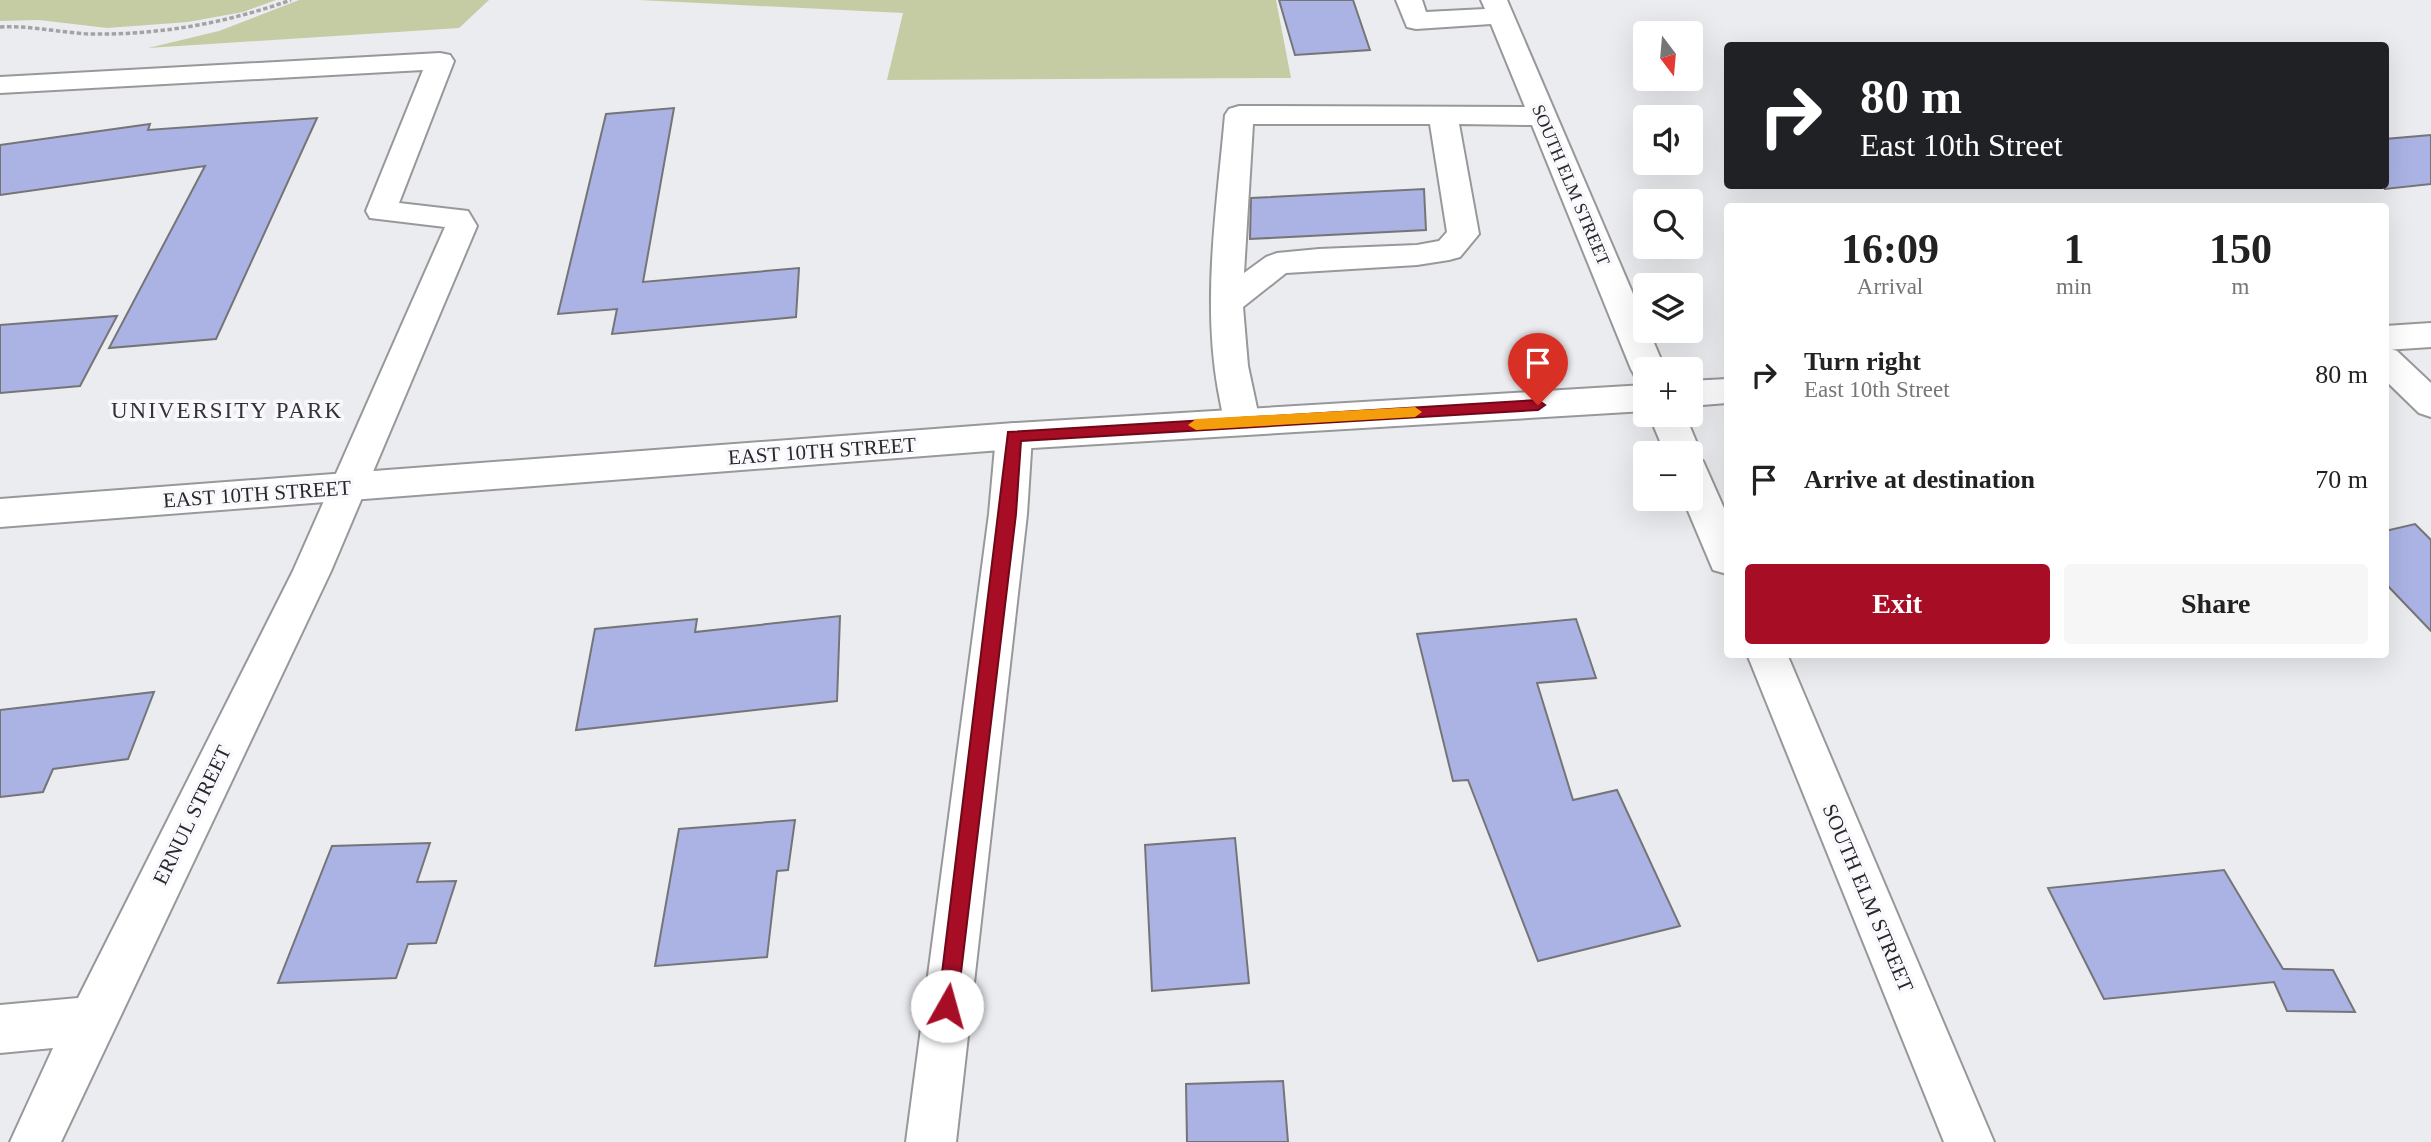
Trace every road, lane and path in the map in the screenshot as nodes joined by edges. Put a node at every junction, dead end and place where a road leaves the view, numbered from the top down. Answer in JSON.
{"nodes":[{"id":1,"x":291,"y":0,"type":"edge"},
{"id":2,"x":1409,"y":0,"type":"edge"},
{"id":3,"x":1497,"y":8,"type":"edge"},
{"id":4,"x":0,"y":27,"type":"edge"},
{"id":5,"x":0,"y":85,"type":"edge"},
{"id":6,"x":1443,"y":116,"type":"junction"},
{"id":7,"x":1542,"y":116,"type":"junction"},
{"id":8,"x":1226,"y":303,"type":"junction"},
{"id":9,"x":2431,"y":335,"type":"edge"},
{"id":10,"x":2389,"y":338,"type":"edge"},
{"id":11,"x":1643,"y":357,"type":"edge"},
{"id":12,"x":2389,"y":363,"type":"edge"},
{"id":13,"x":1724,"y":391,"type":"edge"},
{"id":14,"x":1703,"y":393,"type":"edge"},
{"id":15,"x":1633,"y":399,"type":"edge"},
{"id":16,"x":2431,"y":404,"type":"edge"},
{"id":17,"x":1242,"y":422,"type":"junction"},
{"id":18,"x":1014,"y":436,"type":"junction"},
{"id":19,"x":351,"y":488,"type":"junction"},
{"id":20,"x":1703,"y":502,"type":"edge"},
{"id":21,"x":0,"y":513,"type":"edge"},
{"id":22,"x":1724,"y":552,"type":"edge"},
{"id":23,"x":1769,"y":658,"type":"edge"},
{"id":24,"x":90,"y":1021,"type":"junction"},
{"id":25,"x":0,"y":1029,"type":"edge"},
{"id":26,"x":35,"y":1142,"type":"edge"},
{"id":27,"x":931,"y":1142,"type":"edge"},
{"id":28,"x":1969,"y":1142,"type":"edge"}],
"edges":[{"from":1,"to":4,"type":"path"},
{"from":2,"to":3,"type":"street"},
{"from":3,"to":7,"type":"street","name":"SOUTH ELM STREET"},
{"from":5,"to":19,"type":"street","name":"ERNUL STREET"},
{"from":6,"to":7,"type":"street"},
{"from":6,"to":8,"type":"street"},
{"from":6,"to":8,"type":"street"},
{"from":7,"to":11,"type":"street","name":"SOUTH ELM STREET"},
{"from":8,"to":17,"type":"street"},
{"from":9,"to":10,"type":"street"},
{"from":12,"to":16,"type":"street"},
{"from":13,"to":14,"type":"street"},
{"from":15,"to":17,"type":"street","name":"EAST 10TH STREET"},
{"from":17,"to":18,"type":"street","name":"EAST 10TH STREET"},
{"from":18,"to":19,"type":"street","name":"EAST 10TH STREET"},
{"from":18,"to":27,"type":"street"},
{"from":19,"to":21,"type":"street","name":"EAST 10TH STREET"},
{"from":19,"to":24,"type":"street","name":"ERNUL STREET"},
{"from":20,"to":22,"type":"street"},
{"from":23,"to":28,"type":"street","name":"SOUTH ELM STREET"},
{"from":24,"to":25,"type":"street"},
{"from":24,"to":26,"type":"street","name":"ERNUL STREET"}]}
